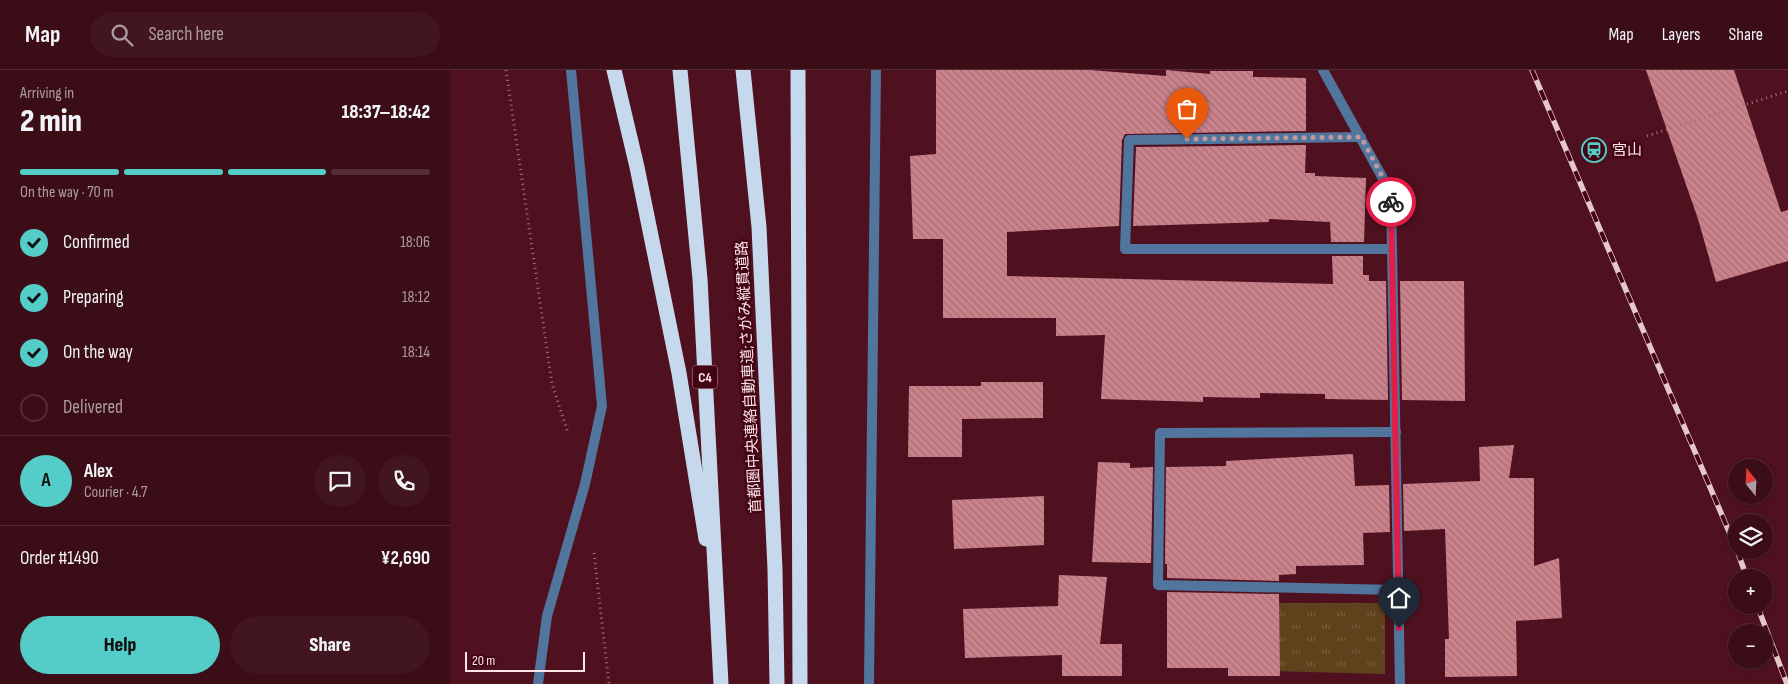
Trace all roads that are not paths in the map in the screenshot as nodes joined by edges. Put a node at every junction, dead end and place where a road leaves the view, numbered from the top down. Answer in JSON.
{"nodes":[{"id":1,"x":571,"y":70,"type":"edge"},
{"id":2,"x":614,"y":70,"type":"edge"},
{"id":3,"x":680,"y":70,"type":"edge"},
{"id":4,"x":743,"y":70,"type":"edge"},
{"id":5,"x":798,"y":70,"type":"edge"},
{"id":6,"x":876,"y":70,"type":"edge"},
{"id":7,"x":1323,"y":70,"type":"edge"},
{"id":8,"x":1361,"y":137,"type":"junction"},
{"id":9,"x":1392,"y":250,"type":"junction"},
{"id":10,"x":1396,"y":432,"type":"junction"},
{"id":11,"x":1398,"y":590,"type":"junction"},
{"id":12,"x":718,"y":617,"type":"junction"},
{"id":13,"x":538,"y":684,"type":"edge"},
{"id":14,"x":720,"y":684,"type":"edge"},
{"id":15,"x":777,"y":684,"type":"edge"},
{"id":16,"x":800,"y":684,"type":"edge"},
{"id":17,"x":869,"y":684,"type":"edge"},
{"id":18,"x":1400,"y":684,"type":"edge"}],
"edges":[{"from":1,"to":13,"type":"street"},
{"from":2,"to":12,"type":"highway"},
{"from":3,"to":12,"type":"highway","number":"C4"},
{"from":4,"to":15,"type":"highway","name":"首都圏中央連絡自動車道;さがみ縦貫道路"},
{"from":5,"to":16,"type":"highway"},
{"from":6,"to":17,"type":"street"},
{"from":7,"to":8,"type":"street"},
{"from":8,"to":9,"type":"street"},
{"from":8,"to":9,"type":"street"},
{"from":9,"to":10,"type":"street"},
{"from":10,"to":11,"type":"street"},
{"from":10,"to":11,"type":"street"},
{"from":11,"to":18,"type":"street"},
{"from":12,"to":14,"type":"highway","number":"C4"}]}
